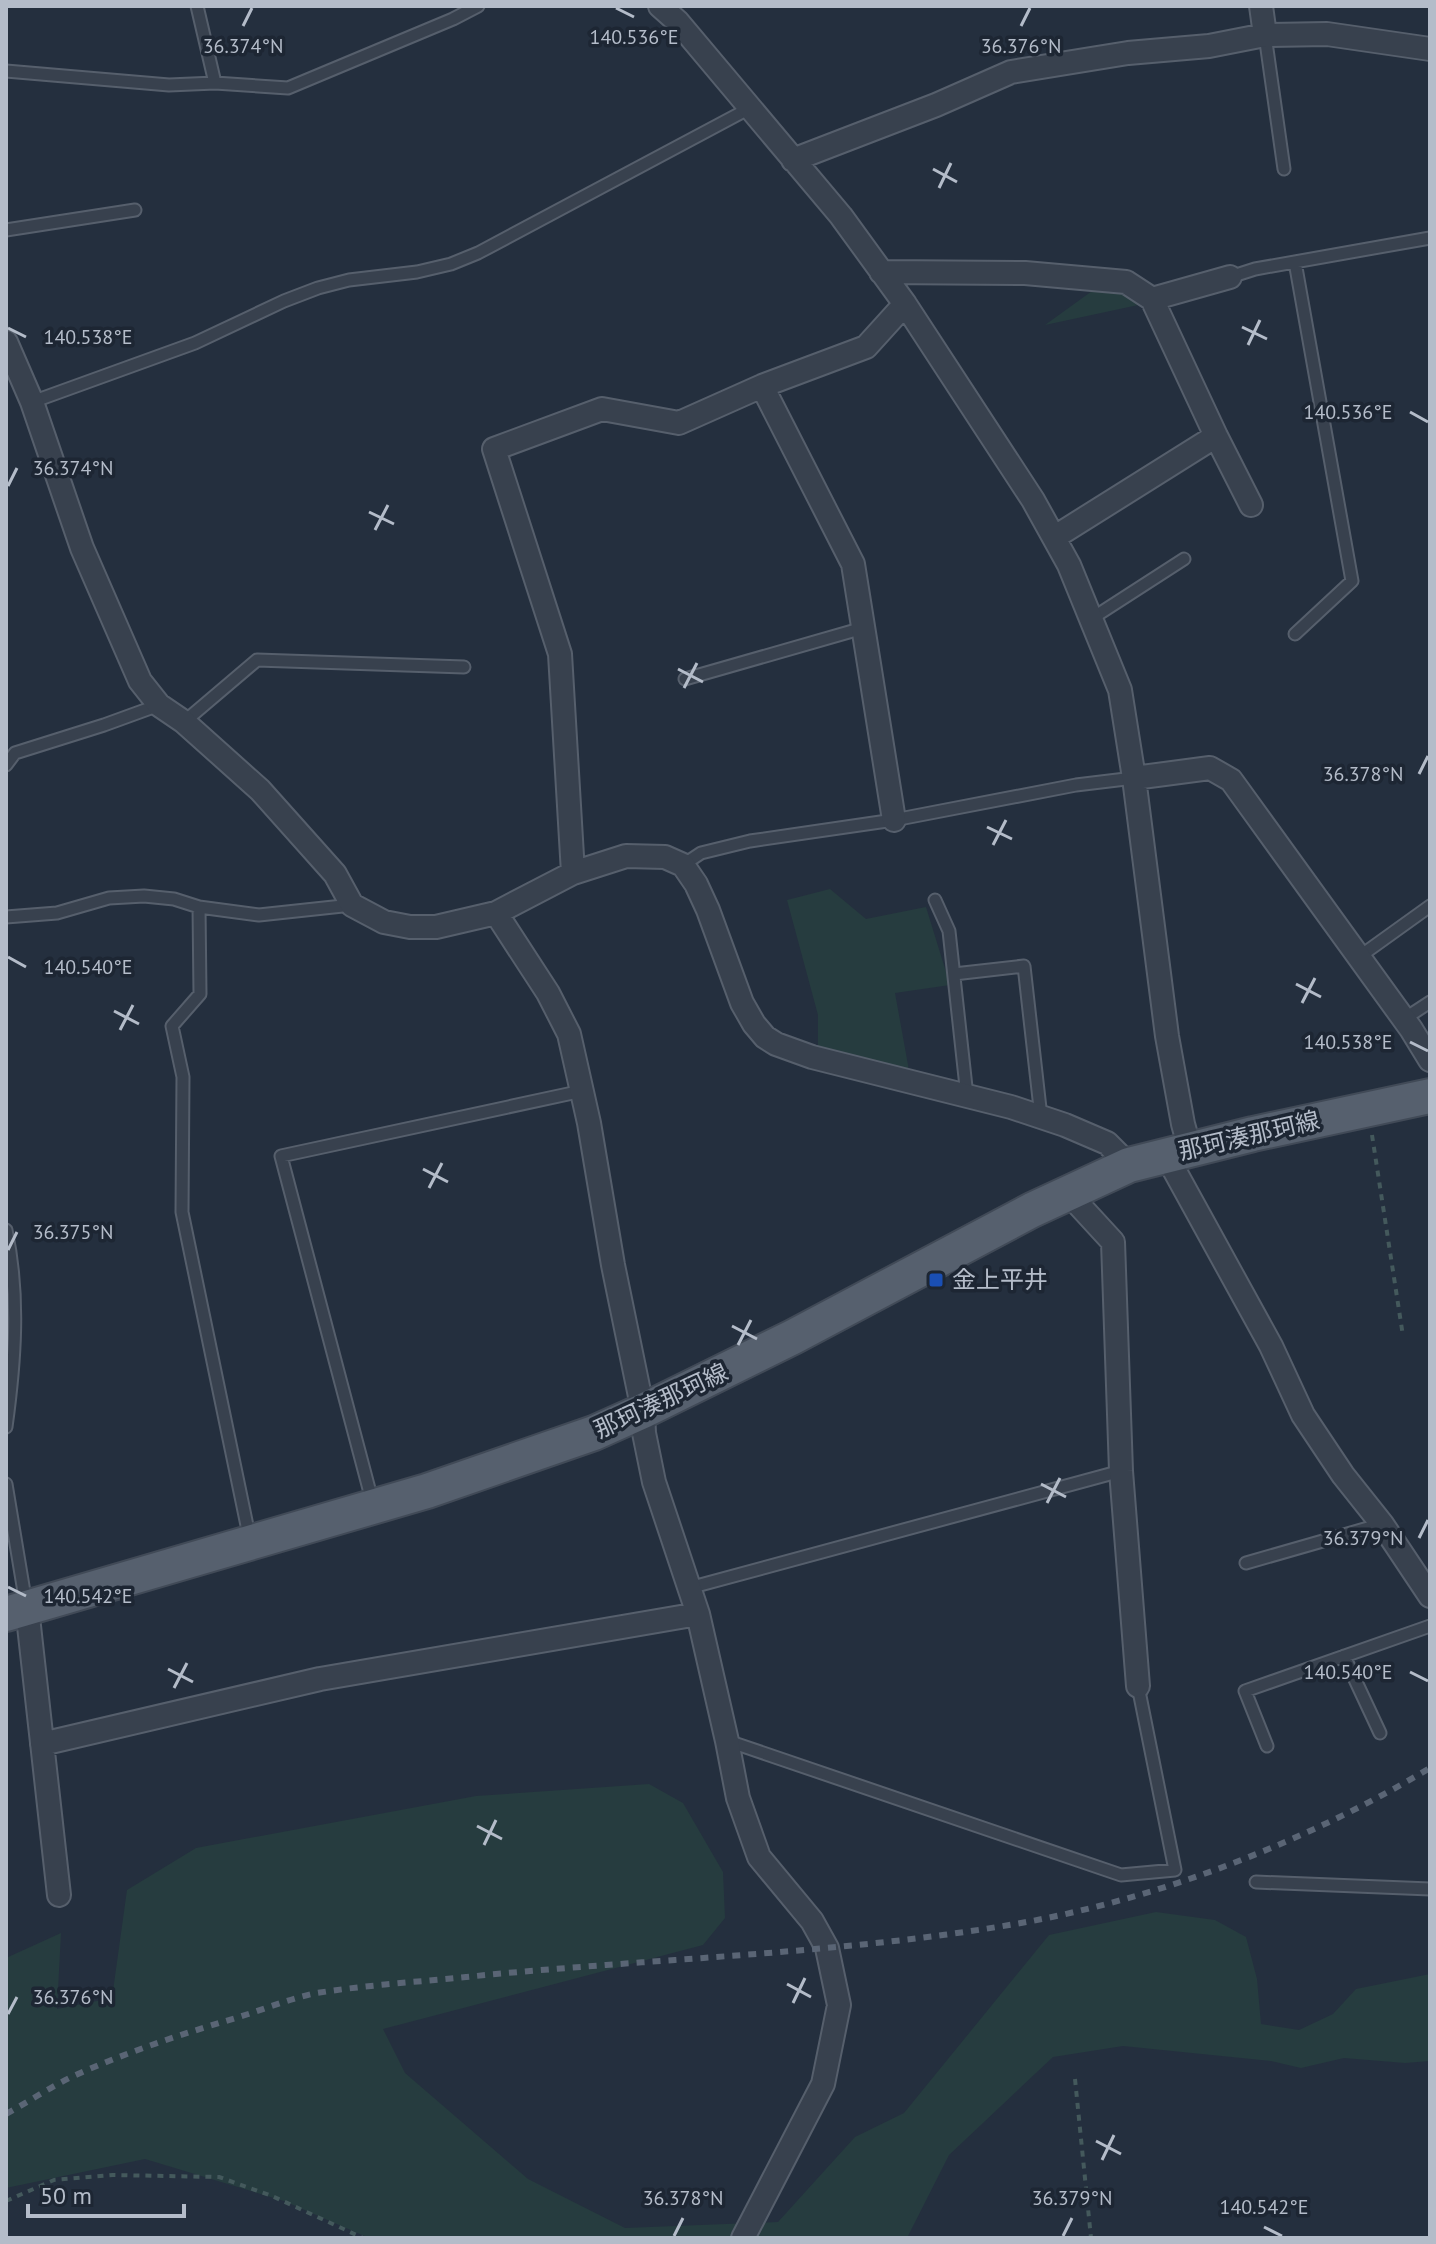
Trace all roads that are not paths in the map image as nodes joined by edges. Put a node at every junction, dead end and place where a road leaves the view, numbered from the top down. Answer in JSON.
{"nodes":[{"id":1,"x":197,"y":6,"type":"edge"},
{"id":2,"x":478,"y":6,"type":"edge"},
{"id":3,"x":660,"y":6,"type":"edge"},
{"id":4,"x":1261,"y":6,"type":"edge"},
{"id":5,"x":1265,"y":35,"type":"junction"},
{"id":6,"x":1430,"y":49,"type":"edge"},
{"id":7,"x":6,"y":71,"type":"edge"},
{"id":8,"x":215,"y":83,"type":"junction"},
{"id":9,"x":750,"y":108,"type":"junction"},
{"id":10,"x":793,"y":160,"type":"junction"},
{"id":11,"x":1284,"y":169,"type":"dead end"},
{"id":12,"x":135,"y":210,"type":"dead end"},
{"id":13,"x":6,"y":230,"type":"edge"},
{"id":14,"x":1430,"y":238,"type":"edge"},
{"id":15,"x":1295,"y":262,"type":"junction"},
{"id":16,"x":881,"y":272,"type":"junction"},
{"id":17,"x":1230,"y":277,"type":"joint"},
{"id":18,"x":1152,"y":299,"type":"junction"},
{"id":19,"x":905,"y":304,"type":"junction"},
{"id":20,"x":6,"y":342,"type":"edge"},
{"id":21,"x":762,"y":386,"type":"junction"},
{"id":22,"x":32,"y":402,"type":"junction"},
{"id":23,"x":1216,"y":436,"type":"junction"},
{"id":24,"x":1251,"y":505,"type":"dead end"},
{"id":25,"x":1055,"y":537,"type":"junction"},
{"id":26,"x":1184,"y":559,"type":"dead end"},
{"id":27,"x":1091,"y":619,"type":"junction"},
{"id":28,"x":863,"y":628,"type":"junction"},
{"id":29,"x":1295,"y":634,"type":"dead end"},
{"id":30,"x":464,"y":667,"type":"dead end"},
{"id":31,"x":685,"y":679,"type":"dead end"},
{"id":32,"x":159,"y":705,"type":"junction"},
{"id":33,"x":184,"y":722,"type":"junction"},
{"id":34,"x":6,"y":765,"type":"edge"},
{"id":35,"x":1134,"y":778,"type":"junction"},
{"id":36,"x":894,"y":820,"type":"junction"},
{"id":37,"x":683,"y":865,"type":"junction"},
{"id":38,"x":573,"y":873,"type":"junction"},
{"id":39,"x":935,"y":900,"type":"dead end"},
{"id":40,"x":352,"y":905,"type":"junction"},
{"id":41,"x":1430,"y":906,"type":"edge"},
{"id":42,"x":199,"y":907,"type":"junction"},
{"id":43,"x":496,"y":913,"type":"junction"},
{"id":44,"x":6,"y":917,"type":"edge"},
{"id":45,"x":1359,"y":957,"type":"junction"},
{"id":46,"x":954,"y":974,"type":"junction"},
{"id":47,"x":1430,"y":1002,"type":"edge"},
{"id":48,"x":1404,"y":1019,"type":"junction"},
{"id":49,"x":1430,"y":1060,"type":"edge"},
{"id":50,"x":582,"y":1091,"type":"junction"},
{"id":51,"x":967,"y":1096,"type":"junction"},
{"id":52,"x":1430,"y":1096,"type":"edge"},
{"id":53,"x":1041,"y":1117,"type":"junction"},
{"id":54,"x":1178,"y":1152,"type":"junction"},
{"id":55,"x":1129,"y":1165,"type":"junction"},
{"id":56,"x":1068,"y":1193,"type":"junction"},
{"id":57,"x":6,"y":1230,"type":"edge"},
{"id":58,"x":643,"y":1411,"type":"junction"},
{"id":59,"x":6,"y":1427,"type":"edge"},
{"id":60,"x":1121,"y":1471,"type":"junction"},
{"id":61,"x":6,"y":1484,"type":"edge"},
{"id":62,"x":374,"y":1507,"type":"junction"},
{"id":63,"x":1382,"y":1524,"type":"junction"},
{"id":64,"x":251,"y":1543,"type":"junction"},
{"id":65,"x":1246,"y":1563,"type":"dead end"},
{"id":66,"x":689,"y":1588,"type":"junction"},
{"id":67,"x":1430,"y":1596,"type":"edge"},
{"id":68,"x":16,"y":1611,"type":"edge"},
{"id":69,"x":698,"y":1614,"type":"junction"},
{"id":70,"x":1430,"y":1626,"type":"edge"},
{"id":71,"x":1344,"y":1656,"type":"junction"},
{"id":72,"x":1138,"y":1686,"type":"joint"},
{"id":73,"x":1380,"y":1733,"type":"dead end"},
{"id":74,"x":727,"y":1741,"type":"junction"},
{"id":75,"x":42,"y":1744,"type":"junction"},
{"id":76,"x":1267,"y":1746,"type":"dead end"},
{"id":77,"x":1256,"y":1882,"type":"dead end"},
{"id":78,"x":1430,"y":1889,"type":"edge"},
{"id":79,"x":59,"y":1895,"type":"dead end"},
{"id":80,"x":743,"y":2238,"type":"edge"}],
"edges":[{"from":1,"to":8,"type":"lane"},
{"from":2,"to":8,"type":"lane"},
{"from":3,"to":9,"type":"street"},
{"from":4,"to":5,"type":"street"},
{"from":5,"to":6,"type":"street"},
{"from":5,"to":10,"type":"street"},
{"from":5,"to":11,"type":"lane"},
{"from":7,"to":8,"type":"lane"},
{"from":9,"to":10,"type":"street"},
{"from":9,"to":22,"type":"lane"},
{"from":10,"to":16,"type":"street"},
{"from":12,"to":13,"type":"lane"},
{"from":14,"to":15,"type":"lane"},
{"from":15,"to":17,"type":"lane"},
{"from":15,"to":29,"type":"lane"},
{"from":16,"to":18,"type":"street"},
{"from":16,"to":19,"type":"street"},
{"from":17,"to":18,"type":"street"},
{"from":18,"to":23,"type":"street"},
{"from":19,"to":21,"type":"street"},
{"from":19,"to":25,"type":"street"},
{"from":20,"to":22,"type":"street"},
{"from":21,"to":28,"type":"street"},
{"from":21,"to":38,"type":"street"},
{"from":22,"to":32,"type":"street"},
{"from":23,"to":24,"type":"street"},
{"from":23,"to":25,"type":"street"},
{"from":25,"to":27,"type":"street"},
{"from":26,"to":27,"type":"lane"},
{"from":27,"to":35,"type":"street"},
{"from":28,"to":31,"type":"lane"},
{"from":28,"to":36,"type":"street"},
{"from":30,"to":33,"type":"lane"},
{"from":32,"to":33,"type":"street"},
{"from":32,"to":34,"type":"lane"},
{"from":33,"to":40,"type":"street"},
{"from":35,"to":36,"type":"lane"},
{"from":35,"to":45,"type":"street"},
{"from":35,"to":54,"type":"street"},
{"from":36,"to":37,"type":"lane"},
{"from":37,"to":38,"type":"street"},
{"from":37,"to":51,"type":"street"},
{"from":38,"to":43,"type":"street"},
{"from":39,"to":46,"type":"lane"},
{"from":40,"to":42,"type":"lane"},
{"from":40,"to":43,"type":"street"},
{"from":41,"to":45,"type":"lane"},
{"from":42,"to":44,"type":"lane"},
{"from":42,"to":64,"type":"lane"},
{"from":43,"to":50,"type":"street"},
{"from":45,"to":48,"type":"street"},
{"from":46,"to":51,"type":"lane"},
{"from":46,"to":53,"type":"lane"},
{"from":47,"to":48,"type":"lane"},
{"from":48,"to":49,"type":"street"},
{"from":50,"to":58,"type":"street"},
{"from":50,"to":62,"type":"lane"},
{"from":51,"to":53,"type":"street"},
{"from":52,"to":54,"type":"main road","name":"那珂湊那珂線"},
{"from":53,"to":55,"type":"street"},
{"from":54,"to":55,"type":"main road","name":"那珂湊那珂線"},
{"from":54,"to":63,"type":"street"},
{"from":55,"to":56,"type":"main road","name":"那珂湊那珂線"},
{"from":56,"to":58,"type":"main road","name":"那珂湊那珂線"},
{"from":56,"to":60,"type":"street"},
{"from":57,"to":59,"type":"lane"},
{"from":58,"to":62,"type":"main road","name":"那珂湊那珂線"},
{"from":58,"to":66,"type":"street"},
{"from":60,"to":66,"type":"lane"},
{"from":60,"to":72,"type":"street"},
{"from":61,"to":68,"type":"lane"},
{"from":62,"to":64,"type":"main road","name":"那珂湊那珂線"},
{"from":63,"to":65,"type":"lane"},
{"from":63,"to":67,"type":"street"},
{"from":64,"to":68,"type":"main road","name":"那珂湊那珂線"},
{"from":66,"to":69,"type":"street"},
{"from":68,"to":75,"type":"street"},
{"from":69,"to":74,"type":"street"},
{"from":69,"to":75,"type":"street"},
{"from":70,"to":71,"type":"lane"},
{"from":71,"to":73,"type":"lane"},
{"from":71,"to":76,"type":"lane"},
{"from":72,"to":74,"type":"lane"},
{"from":74,"to":80,"type":"street"},
{"from":75,"to":79,"type":"street"},
{"from":77,"to":78,"type":"lane"}]}
